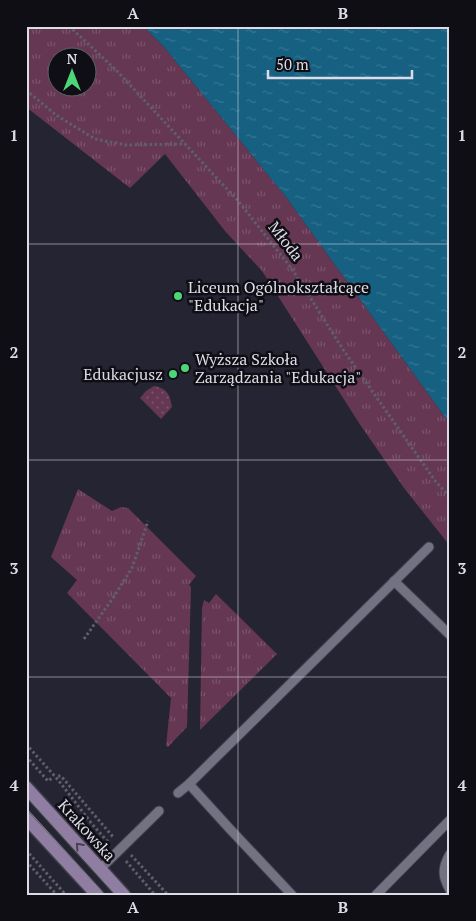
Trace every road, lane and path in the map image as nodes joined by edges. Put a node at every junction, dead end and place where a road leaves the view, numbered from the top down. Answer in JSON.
{"nodes":[{"id":1,"x":69,"y":26,"type":"edge"},
{"id":2,"x":26,"y":90,"type":"edge"},
{"id":3,"x":186,"y":144,"type":"junction"},
{"id":4,"x":450,"y":497,"type":"edge"},
{"id":5,"x":148,"y":520,"type":"dead end"},
{"id":6,"x":429,"y":547,"type":"dead end"},
{"id":7,"x":394,"y":581,"type":"junction"},
{"id":8,"x":450,"y":635,"type":"edge"},
{"id":9,"x":84,"y":639,"type":"dead end"},
{"id":10,"x":26,"y":744,"type":"edge"},
{"id":11,"x":26,"y":756,"type":"edge"},
{"id":12,"x":58,"y":776,"type":"dead end"},
{"id":13,"x":52,"y":778,"type":"dead end"},
{"id":14,"x":189,"y":784,"type":"junction"},
{"id":15,"x":26,"y":788,"type":"edge"},
{"id":16,"x":178,"y":793,"type":"dead end"},
{"id":17,"x":159,"y":812,"type":"dead end"},
{"id":18,"x":26,"y":818,"type":"edge"},
{"id":19,"x":450,"y":820,"type":"edge"},
{"id":20,"x":115,"y":838,"type":"dead end"},
{"id":21,"x":109,"y":842,"type":"dead end"},
{"id":22,"x":26,"y":850,"type":"edge"},
{"id":23,"x":450,"y":854,"type":"edge"},
{"id":24,"x":132,"y":856,"type":"dead end"},
{"id":25,"x":26,"y":861,"type":"edge"},
{"id":26,"x":126,"y":862,"type":"dead end"},
{"id":27,"x":100,"y":868,"type":"junction"},
{"id":28,"x":450,"y":890,"type":"edge"},
{"id":29,"x":58,"y":895,"type":"edge"},
{"id":30,"x":66,"y":895,"type":"edge"},
{"id":31,"x":97,"y":895,"type":"edge"},
{"id":32,"x":124,"y":895,"type":"edge"},
{"id":33,"x":155,"y":895,"type":"edge"},
{"id":34,"x":168,"y":895,"type":"edge"},
{"id":35,"x":292,"y":895,"type":"edge"},
{"id":36,"x":376,"y":895,"type":"edge"}],
"edges":[{"from":1,"to":3,"type":"path","name":"Młoda"},
{"from":2,"to":3,"type":"path"},
{"from":3,"to":4,"type":"path","name":"Młoda"},
{"from":5,"to":9,"type":"path"},
{"from":6,"to":7,"type":"lane"},
{"from":7,"to":8,"type":"lane"},
{"from":7,"to":14,"type":"lane"},
{"from":10,"to":21,"type":"path"},
{"from":11,"to":13,"type":"path"},
{"from":12,"to":20,"type":"path"},
{"from":14,"to":16,"type":"lane"},
{"from":14,"to":35,"type":"lane"},
{"from":27,"to":15,"type":"main road","name":"Krakowska","one_way":true},
{"from":17,"to":27,"type":"lane"},
{"from":18,"to":31,"type":"main road"},
{"from":19,"to":36,"type":"lane"},
{"from":22,"to":30,"type":"path"},
{"from":23,"to":28,"type":"lane"},
{"from":24,"to":34,"type":"path"},
{"from":25,"to":29,"type":"path"},
{"from":26,"to":33,"type":"path"},
{"from":27,"to":32,"type":"main road","name":"Krakowska"}]}
